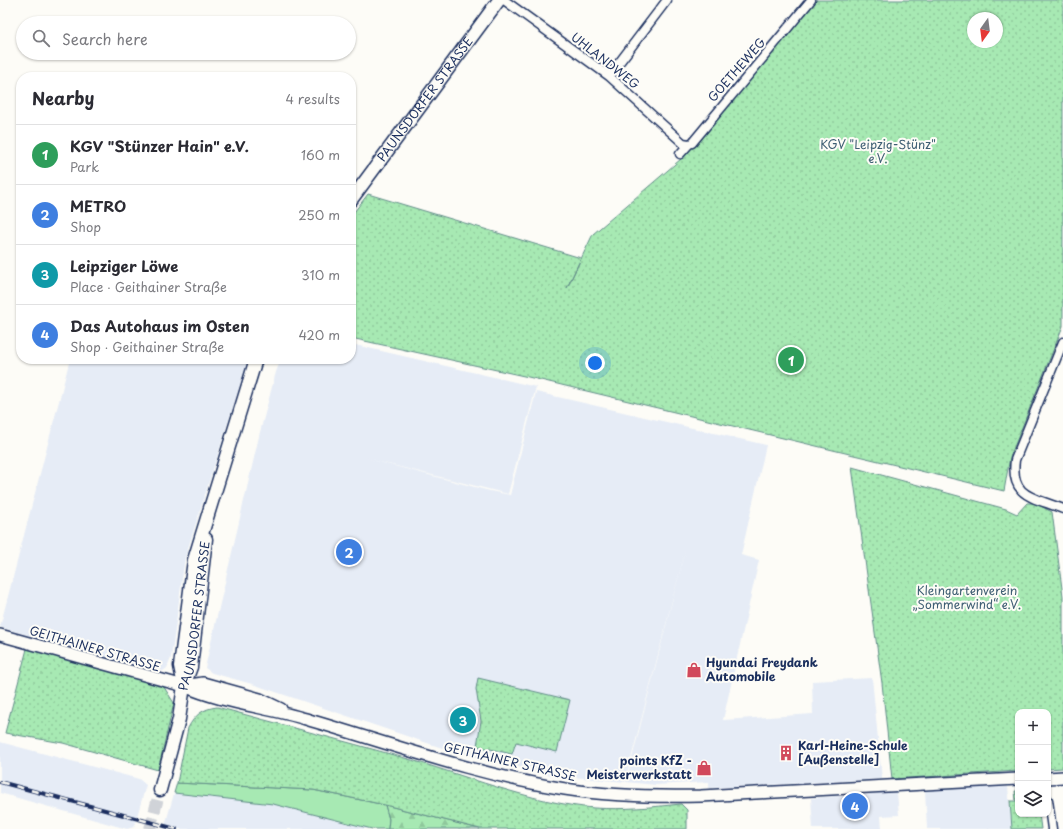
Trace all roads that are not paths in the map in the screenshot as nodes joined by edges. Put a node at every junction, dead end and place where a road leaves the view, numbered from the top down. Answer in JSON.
{"nodes":[{"id":1,"x":499,"y":0,"type":"edge"},
{"id":2,"x":504,"y":0,"type":"edge"},
{"id":3,"x":667,"y":0,"type":"edge"},
{"id":4,"x":811,"y":0,"type":"edge"},
{"id":5,"x":609,"y":76,"type":"junction"},
{"id":6,"x":688,"y":144,"type":"junction"},
{"id":7,"x":680,"y":154,"type":"dead end"},
{"id":8,"x":356,"y":193,"type":"edge"},
{"id":9,"x":1063,"y":342,"type":"edge"},
{"id":10,"x":254,"y":364,"type":"edge"},
{"id":11,"x":1063,"y":509,"type":"edge"},
{"id":12,"x":0,"y":635,"type":"edge"},
{"id":13,"x":184,"y":686,"type":"junction"},
{"id":14,"x":1063,"y":777,"type":"edge"},
{"id":15,"x":1051,"y":778,"type":"edge"},
{"id":16,"x":1015,"y":779,"type":"edge"},
{"id":17,"x":160,"y":790,"type":"tunnel mouth"},
{"id":18,"x":1050,"y":817,"type":"edge"},
{"id":19,"x":1052,"y":829,"type":"edge"}],
"edges":[{"from":1,"to":8,"type":"main road","name":"PAUNSDORFER STRASSE"},
{"from":2,"to":5,"type":"street","name":"UHLANDWEG"},
{"from":3,"to":5,"type":"street"},
{"from":4,"to":6,"type":"street","name":"GOETHEWEG"},
{"from":5,"to":6,"type":"street","name":"UHLANDWEG"},
{"from":6,"to":7,"type":"street","name":"GOETHEWEG"},
{"from":9,"to":11,"type":"street"},
{"from":10,"to":13,"type":"main road","name":"PAUNSDORFER STRASSE"},
{"from":12,"to":13,"type":"street","name":"GEITHAINER STRASSE"},
{"from":13,"to":16,"type":"street","name":"GEITHAINER STRASSE"},
{"from":13,"to":17,"type":"main road","name":"PAUNSDORFER STRASSE"},
{"from":14,"to":15,"type":"street"},
{"from":18,"to":19,"type":"street"}]}
